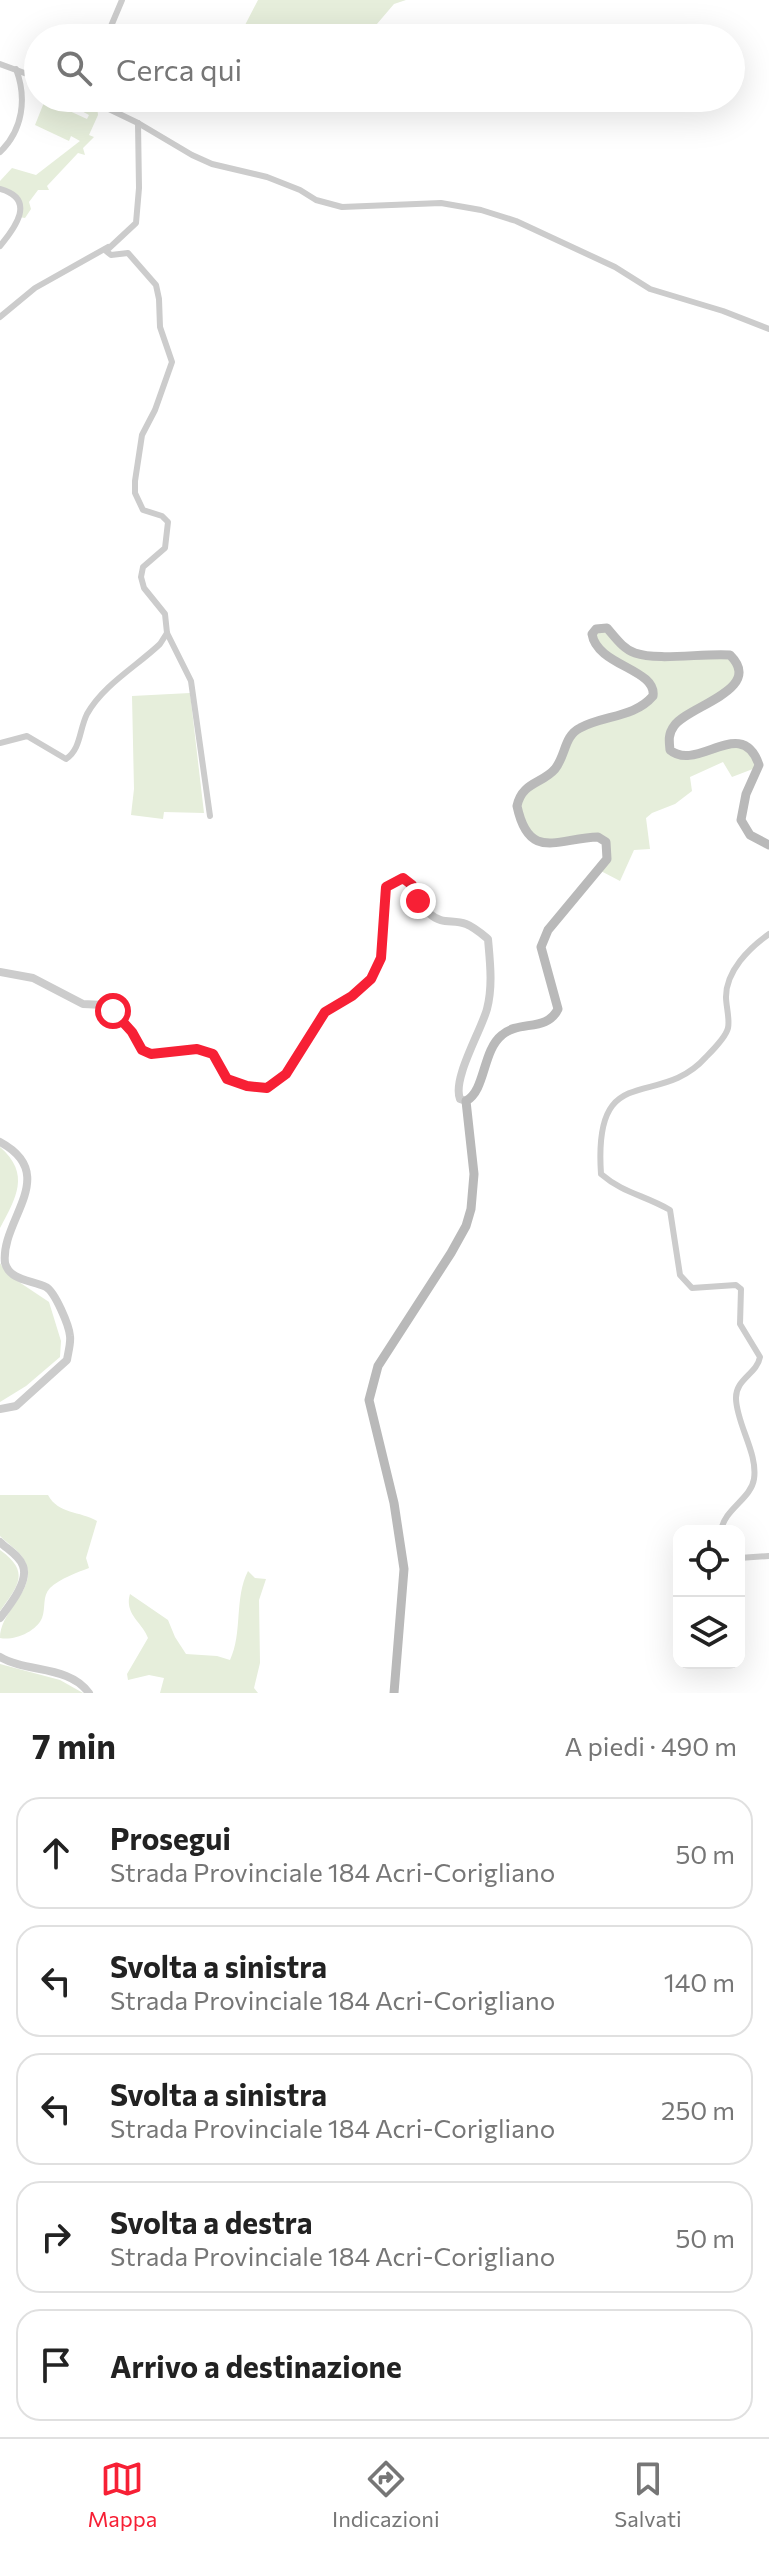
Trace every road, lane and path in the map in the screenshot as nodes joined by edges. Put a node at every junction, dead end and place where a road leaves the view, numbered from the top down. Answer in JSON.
{"nodes":[{"id":1,"x":122,"y":0,"type":"edge"},
{"id":2,"x":112,"y":24,"type":"edge"},
{"id":3,"x":0,"y":64,"type":"edge"},
{"id":4,"x":16,"y":69,"type":"junction"},
{"id":5,"x":24,"y":72,"type":"edge"},
{"id":6,"x":115,"y":112,"type":"edge"},
{"id":7,"x":138,"y":123,"type":"junction"},
{"id":8,"x":1,"y":149,"type":"edge"},
{"id":9,"x":0,"y":189,"type":"edge"},
{"id":10,"x":0,"y":246,"type":"edge"},
{"id":11,"x":108,"y":247,"type":"junction"},
{"id":12,"x":0,"y":317,"type":"edge"},
{"id":13,"x":769,"y":329,"type":"edge"},
{"id":14,"x":167,"y":633,"type":"junction"},
{"id":15,"x":0,"y":743,"type":"edge"},
{"id":16,"x":210,"y":816,"type":"dead end"},
{"id":17,"x":769,"y":845,"type":"edge"},
{"id":18,"x":769,"y":934,"type":"edge"},
{"id":19,"x":0,"y":972,"type":"edge"},
{"id":20,"x":466,"y":1101,"type":"junction"},
{"id":21,"x":0,"y":1142,"type":"edge"},
{"id":22,"x":0,"y":1409,"type":"edge"},
{"id":23,"x":723,"y":1525,"type":"edge"},
{"id":24,"x":0,"y":1542,"type":"edge"},
{"id":25,"x":769,"y":1556,"type":"edge"},
{"id":26,"x":745,"y":1558,"type":"edge"},
{"id":27,"x":0,"y":1618,"type":"edge"},
{"id":28,"x":0,"y":1657,"type":"edge"},
{"id":29,"x":89,"y":1693,"type":"edge"},
{"id":30,"x":394,"y":1693,"type":"edge"}],
"edges":[{"from":1,"to":2,"type":"street"},
{"from":3,"to":4,"type":"street"},
{"from":4,"to":5,"type":"street"},
{"from":4,"to":8,"type":"street"},
{"from":6,"to":7,"type":"street"},
{"from":7,"to":11,"type":"street"},
{"from":7,"to":13,"type":"street"},
{"from":9,"to":10,"type":"street"},
{"from":11,"to":12,"type":"street"},
{"from":11,"to":14,"type":"street"},
{"from":14,"to":15,"type":"street"},
{"from":14,"to":16,"type":"street"},
{"from":17,"to":20,"type":"main road"},
{"from":18,"to":23,"type":"street"},
{"from":19,"to":20,"type":"street"},
{"from":20,"to":30,"type":"main road"},
{"from":21,"to":22,"type":"street"},
{"from":24,"to":27,"type":"street"},
{"from":25,"to":26,"type":"street"},
{"from":28,"to":29,"type":"street"}]}
